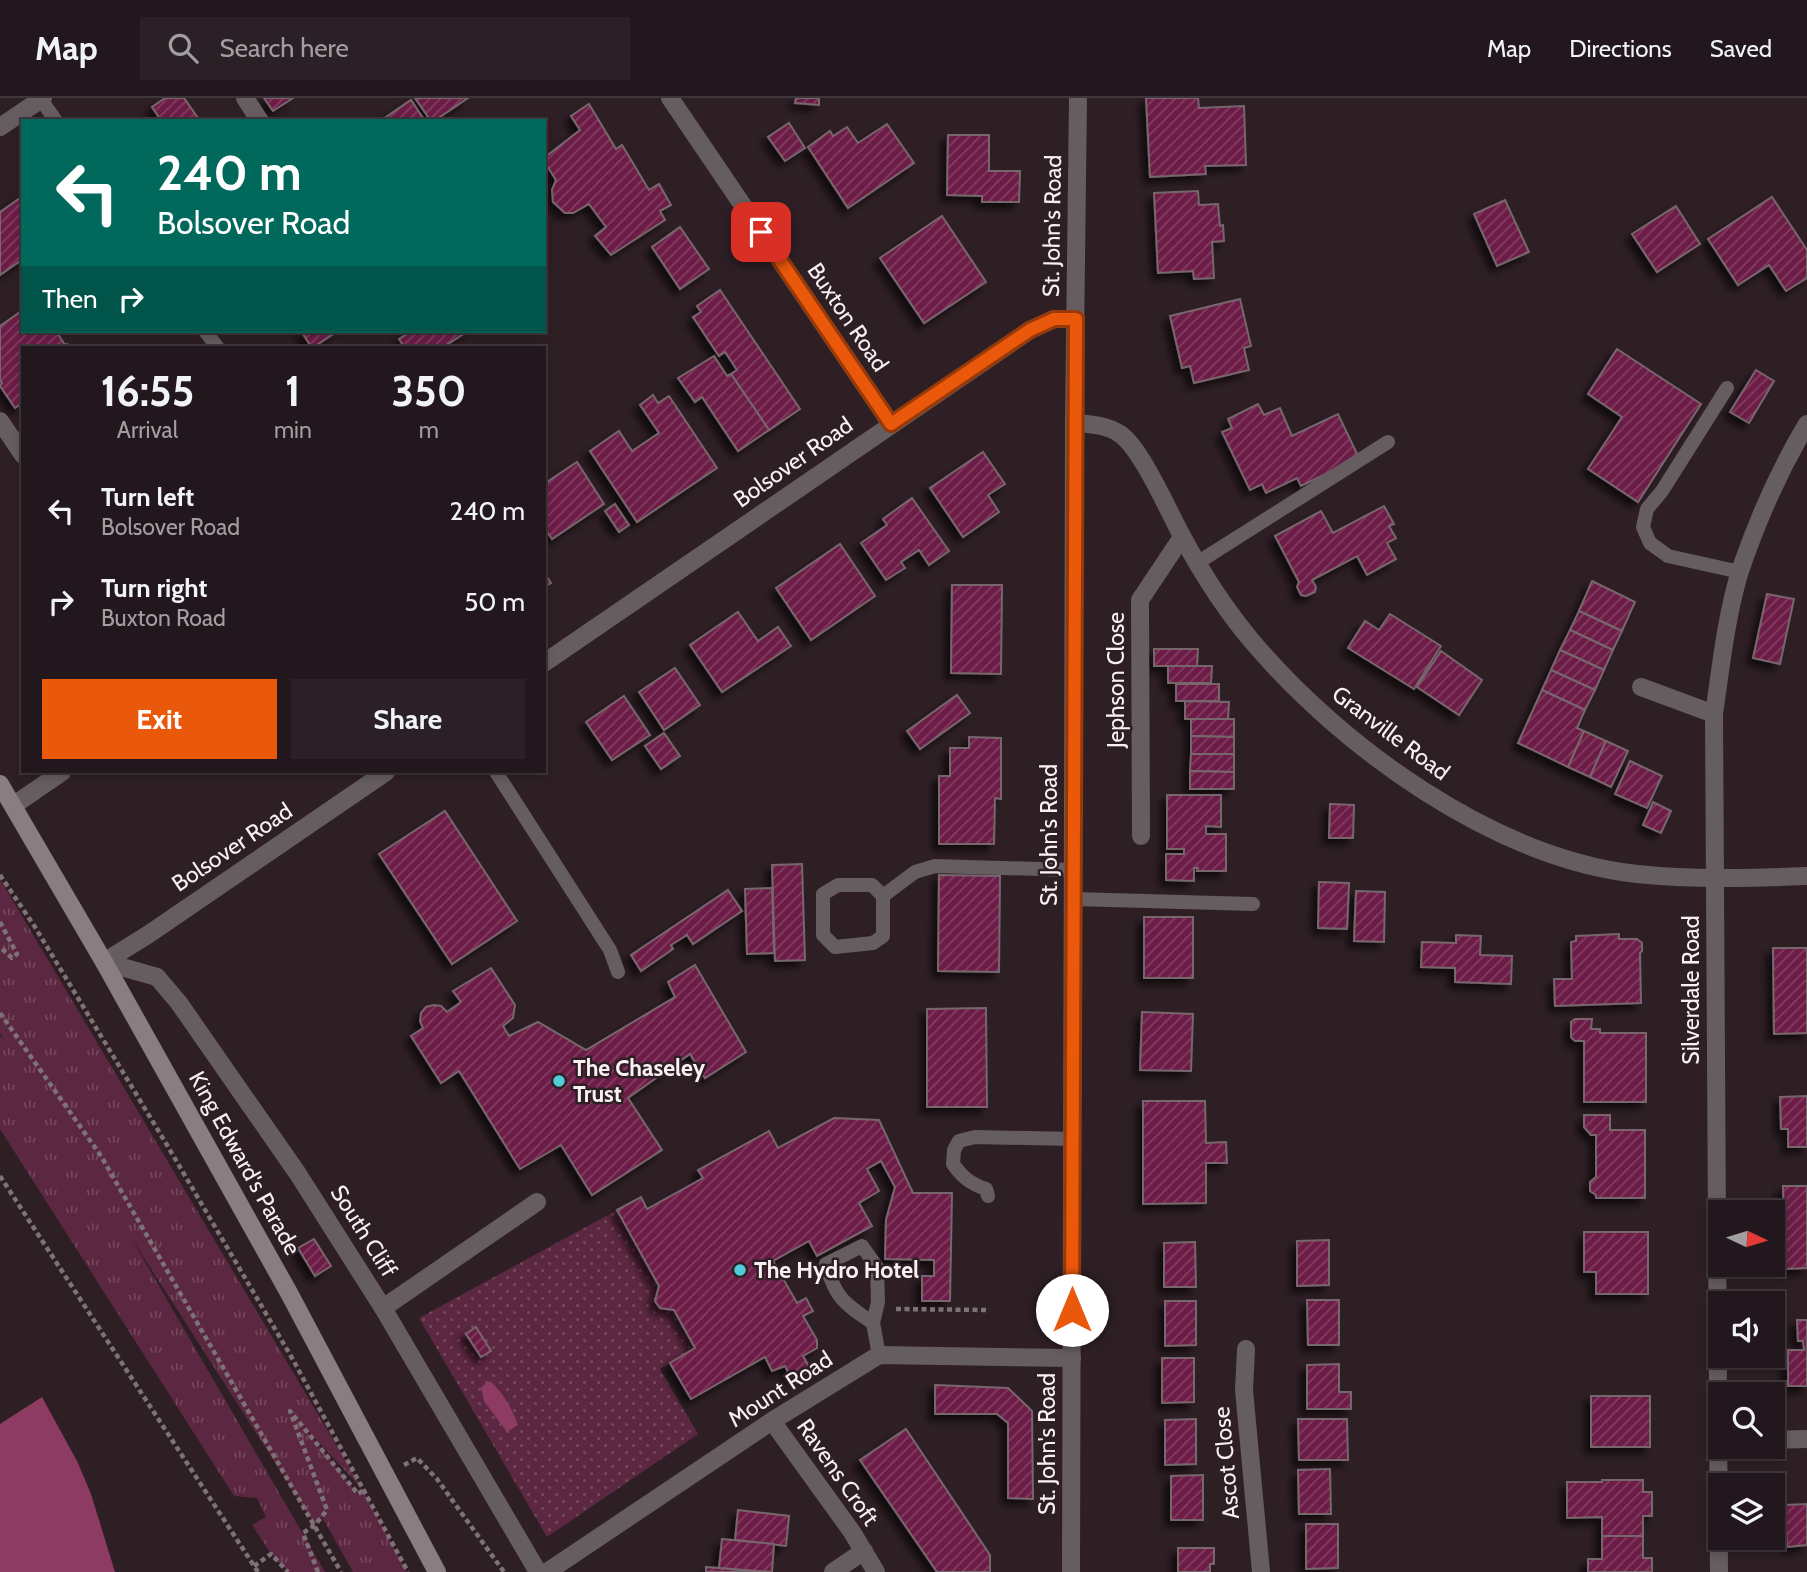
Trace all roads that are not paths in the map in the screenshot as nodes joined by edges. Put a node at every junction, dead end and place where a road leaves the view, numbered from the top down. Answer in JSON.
{"nodes":[{"id":1,"x":41,"y":98,"type":"edge"},
{"id":2,"x":245,"y":98,"type":"edge"},
{"id":3,"x":670,"y":98,"type":"edge"},
{"id":4,"x":1078,"y":98,"type":"edge"},
{"id":5,"x":55,"y":119,"type":"edge"},
{"id":6,"x":259,"y":119,"type":"edge"},
{"id":7,"x":0,"y":127,"type":"edge"},
{"id":8,"x":1076,"y":319,"type":"junction"},
{"id":9,"x":1727,"y":388,"type":"dead end"},
{"id":10,"x":0,"y":421,"type":"edge"},
{"id":11,"x":1074,"y":423,"type":"junction"},
{"id":12,"x":891,"y":424,"type":"junction"},
{"id":13,"x":1807,"y":424,"type":"edge"},
{"id":14,"x":1388,"y":442,"type":"dead end"},
{"id":15,"x":21,"y":452,"type":"edge"},
{"id":16,"x":1182,"y":537,"type":"junction"},
{"id":17,"x":1197,"y":563,"type":"junction"},
{"id":18,"x":1740,"y":572,"type":"junction"},
{"id":19,"x":546,"y":662,"type":"edge"},
{"id":20,"x":1642,"y":687,"type":"dead end"},
{"id":21,"x":1714,"y":714,"type":"junction"},
{"id":22,"x":61,"y":773,"type":"edge"},
{"id":23,"x":385,"y":773,"type":"edge"},
{"id":24,"x":497,"y":773,"type":"edge"},
{"id":25,"x":0,"y":784,"type":"edge"},
{"id":26,"x":14,"y":805,"type":"junction"},
{"id":27,"x":1141,"y":836,"type":"dead end"},
{"id":28,"x":1073,"y":870,"type":"junction"},
{"id":29,"x":1807,"y":876,"type":"edge"},
{"id":30,"x":1715,"y":879,"type":"junction"},
{"id":31,"x":883,"y":896,"type":"junction"},
{"id":32,"x":1073,"y":899,"type":"junction"},
{"id":33,"x":1253,"y":904,"type":"dead end"},
{"id":34,"x":104,"y":962,"type":"junction"},
{"id":35,"x":618,"y":972,"type":"dead end"},
{"id":36,"x":1073,"y":1139,"type":"junction"},
{"id":37,"x":988,"y":1196,"type":"dead end"},
{"id":38,"x":537,"y":1202,"type":"dead end"},
{"id":39,"x":383,"y":1308,"type":"junction"},
{"id":40,"x":875,"y":1316,"type":"junction"},
{"id":41,"x":1246,"y":1349,"type":"dead end"},
{"id":42,"x":879,"y":1355,"type":"junction"},
{"id":43,"x":1072,"y":1358,"type":"junction"},
{"id":44,"x":1719,"y":1382,"type":"edge"},
{"id":45,"x":772,"y":1421,"type":"junction"},
{"id":46,"x":1807,"y":1439,"type":"edge"},
{"id":47,"x":1785,"y":1440,"type":"edge"},
{"id":48,"x":1719,"y":1459,"type":"edge"},
{"id":49,"x":864,"y":1551,"type":"junction"},
{"id":50,"x":436,"y":1572,"type":"edge"},
{"id":51,"x":538,"y":1572,"type":"edge"},
{"id":52,"x":547,"y":1572,"type":"edge"},
{"id":53,"x":833,"y":1572,"type":"edge"},
{"id":54,"x":876,"y":1572,"type":"edge"},
{"id":55,"x":1071,"y":1572,"type":"edge"},
{"id":56,"x":1261,"y":1572,"type":"edge"},
{"id":57,"x":1718,"y":1572,"type":"edge"}],
"edges":[{"from":1,"to":5,"type":"lane"},
{"from":1,"to":7,"type":"street"},
{"from":2,"to":6,"type":"street"},
{"from":3,"to":12,"type":"street","name":"Buxton Road"},
{"from":4,"to":8,"type":"street","name":"St. John's Road"},
{"from":8,"to":11,"type":"street","name":"St. John's Road"},
{"from":8,"to":12,"type":"street","name":"Bolsover Road"},
{"from":9,"to":18,"type":"lane"},
{"from":10,"to":15,"type":"street"},
{"from":11,"to":16,"type":"street","name":"Granville Road"},
{"from":11,"to":28,"type":"street","name":"St. John's Road"},
{"from":12,"to":19,"type":"street","name":"Bolsover Road"},
{"from":13,"to":18,"type":"street","name":"Silverdale Road"},
{"from":14,"to":17,"type":"lane"},
{"from":16,"to":17,"type":"street","name":"Granville Road"},
{"from":16,"to":27,"type":"street","name":"Jephson Close"},
{"from":17,"to":30,"type":"street","name":"Granville Road"},
{"from":18,"to":21,"type":"street","name":"Silverdale Road"},
{"from":20,"to":21,"type":"street"},
{"from":21,"to":30,"type":"street","name":"Silverdale Road"},
{"from":22,"to":26,"type":"street"},
{"from":23,"to":34,"type":"street","name":"Bolsover Road"},
{"from":24,"to":35,"type":"lane"},
{"from":25,"to":26,"type":"main road","name":"King Edward's Parade"},
{"from":26,"to":34,"type":"main road","name":"King Edward's Parade"},
{"from":28,"to":31,"type":"lane"},
{"from":28,"to":32,"type":"street","name":"St. John's Road"},
{"from":29,"to":30,"type":"street","name":"Granville Road"},
{"from":30,"to":44,"type":"street","name":"Silverdale Road"},
{"from":31,"to":31,"type":"lane"},
{"from":32,"to":33,"type":"lane"},
{"from":32,"to":36,"type":"street","name":"St. John's Road"},
{"from":34,"to":39,"type":"street","name":"South Cliff"},
{"from":34,"to":50,"type":"main road","name":"King Edward's Parade"},
{"from":36,"to":37,"type":"lane"},
{"from":36,"to":43,"type":"street","name":"St. John's Road"},
{"from":38,"to":39,"type":"street"},
{"from":39,"to":51,"type":"street","name":"South Cliff"},
{"from":40,"to":40,"type":"lane"},
{"from":40,"to":42,"type":"lane"},
{"from":41,"to":56,"type":"street","name":"Ascot Close"},
{"from":42,"to":43,"type":"street"},
{"from":42,"to":45,"type":"street","name":"Mount Road"},
{"from":43,"to":55,"type":"street","name":"St. John's Road"},
{"from":45,"to":49,"type":"street","name":"Ravens Croft"},
{"from":45,"to":52,"type":"street","name":"Mount Road"},
{"from":46,"to":47,"type":"street"},
{"from":48,"to":57,"type":"street","name":"Silverdale Road"},
{"from":49,"to":53,"type":"street","name":"Ravens Croft"},
{"from":49,"to":54,"type":"street","name":"Ravens Croft"}]}
